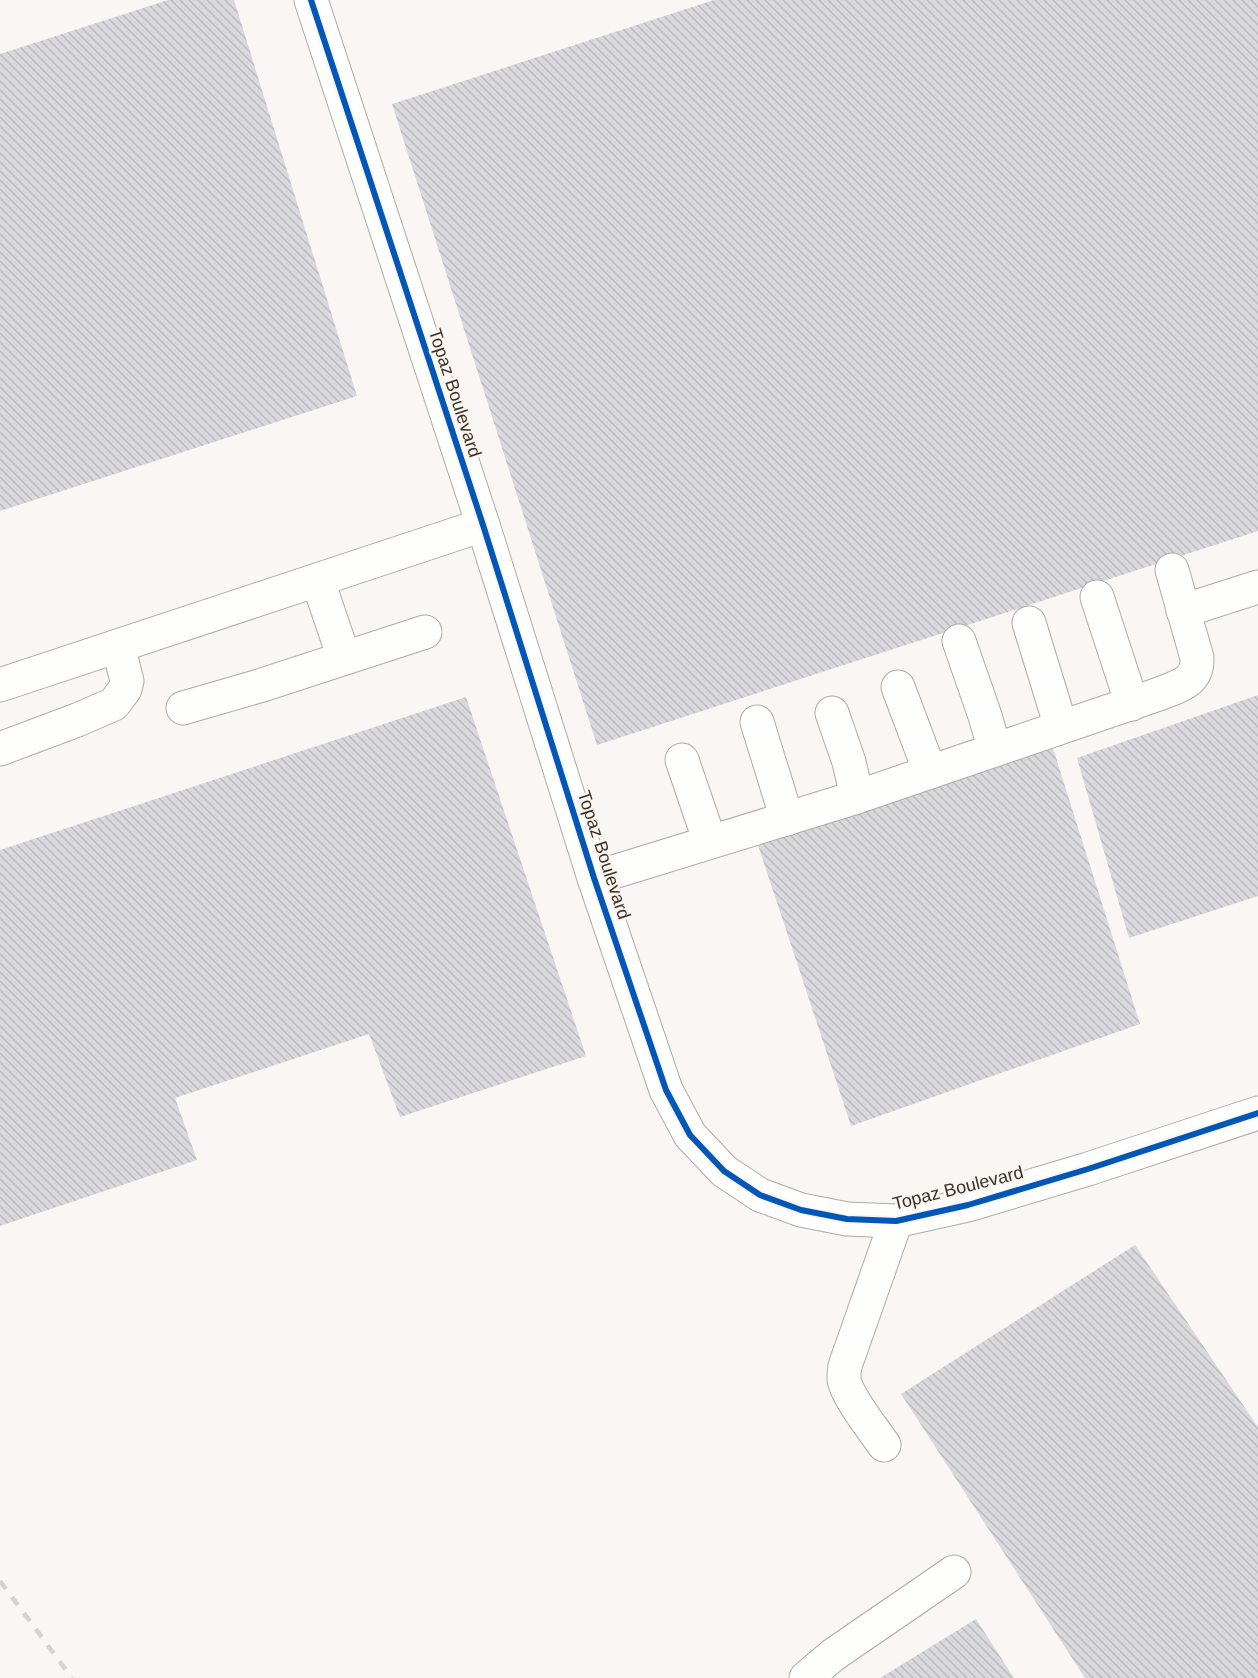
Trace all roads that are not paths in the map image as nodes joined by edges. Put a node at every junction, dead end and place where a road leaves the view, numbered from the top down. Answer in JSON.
{"nodes":[{"id":1,"x":311,"y":0,"type":"edge"},
{"id":2,"x":483,"y":525,"type":"junction"},
{"id":3,"x":1172,"y":570,"type":"dead end"},
{"id":4,"x":318,"y":581,"type":"junction"},
{"id":5,"x":1258,"y":587,"type":"edge"},
{"id":6,"x":1097,"y":597,"type":"dead end"},
{"id":7,"x":1183,"y":611,"type":"junction"},
{"id":8,"x":1029,"y":624,"type":"dead end"},
{"id":9,"x":425,"y":632,"type":"dead end"},
{"id":10,"x":959,"y":641,"type":"dead end"},
{"id":11,"x":118,"y":646,"type":"junction"},
{"id":12,"x":344,"y":658,"type":"junction"},
{"id":13,"x":0,"y":685,"type":"edge"},
{"id":14,"x":898,"y":687,"type":"dead end"},
{"id":15,"x":1132,"y":704,"type":"junction"},
{"id":16,"x":183,"y":708,"type":"dead end"},
{"id":17,"x":832,"y":713,"type":"dead end"},
{"id":18,"x":757,"y":722,"type":"dead end"},
{"id":19,"x":1061,"y":727,"type":"junction"},
{"id":20,"x":0,"y":749,"type":"edge"},
{"id":21,"x":995,"y":750,"type":"junction"},
{"id":22,"x":682,"y":760,"type":"dead end"},
{"id":23,"x":930,"y":772,"type":"junction"},
{"id":24,"x":857,"y":797,"type":"junction"},
{"id":25,"x":787,"y":819,"type":"junction"},
{"id":26,"x":710,"y":842,"type":"junction"},
{"id":27,"x":594,"y":878,"type":"junction"},
{"id":28,"x":1258,"y":1113,"type":"edge"},
{"id":29,"x":896,"y":1221,"type":"junction"},
{"id":30,"x":884,"y":1445,"type":"dead end"},
{"id":31,"x":954,"y":1572,"type":"dead end"},
{"id":32,"x":806,"y":1678,"type":"edge"}],
"edges":[{"from":1,"to":2,"type":"street","name":"Topaz Boulevard"},
{"from":2,"to":4,"type":"street"},
{"from":2,"to":27,"type":"street","name":"Topaz Boulevard"},
{"from":3,"to":7,"type":"street"},
{"from":4,"to":11,"type":"street"},
{"from":4,"to":12,"type":"street"},
{"from":5,"to":7,"type":"street"},
{"from":6,"to":15,"type":"street"},
{"from":7,"to":15,"type":"street"},
{"from":8,"to":19,"type":"street"},
{"from":9,"to":12,"type":"street"},
{"from":10,"to":21,"type":"street"},
{"from":11,"to":13,"type":"street"},
{"from":11,"to":20,"type":"street"},
{"from":12,"to":16,"type":"street"},
{"from":14,"to":23,"type":"street"},
{"from":15,"to":19,"type":"street"},
{"from":17,"to":24,"type":"street"},
{"from":18,"to":25,"type":"street"},
{"from":19,"to":21,"type":"street"},
{"from":21,"to":23,"type":"street"},
{"from":22,"to":26,"type":"street"},
{"from":23,"to":24,"type":"street"},
{"from":24,"to":25,"type":"street"},
{"from":25,"to":26,"type":"street"},
{"from":26,"to":27,"type":"street"},
{"from":27,"to":29,"type":"street","name":"Topaz Boulevard"},
{"from":28,"to":29,"type":"street","name":"Topaz Boulevard"},
{"from":29,"to":30,"type":"street"},
{"from":31,"to":32,"type":"street"}]}
